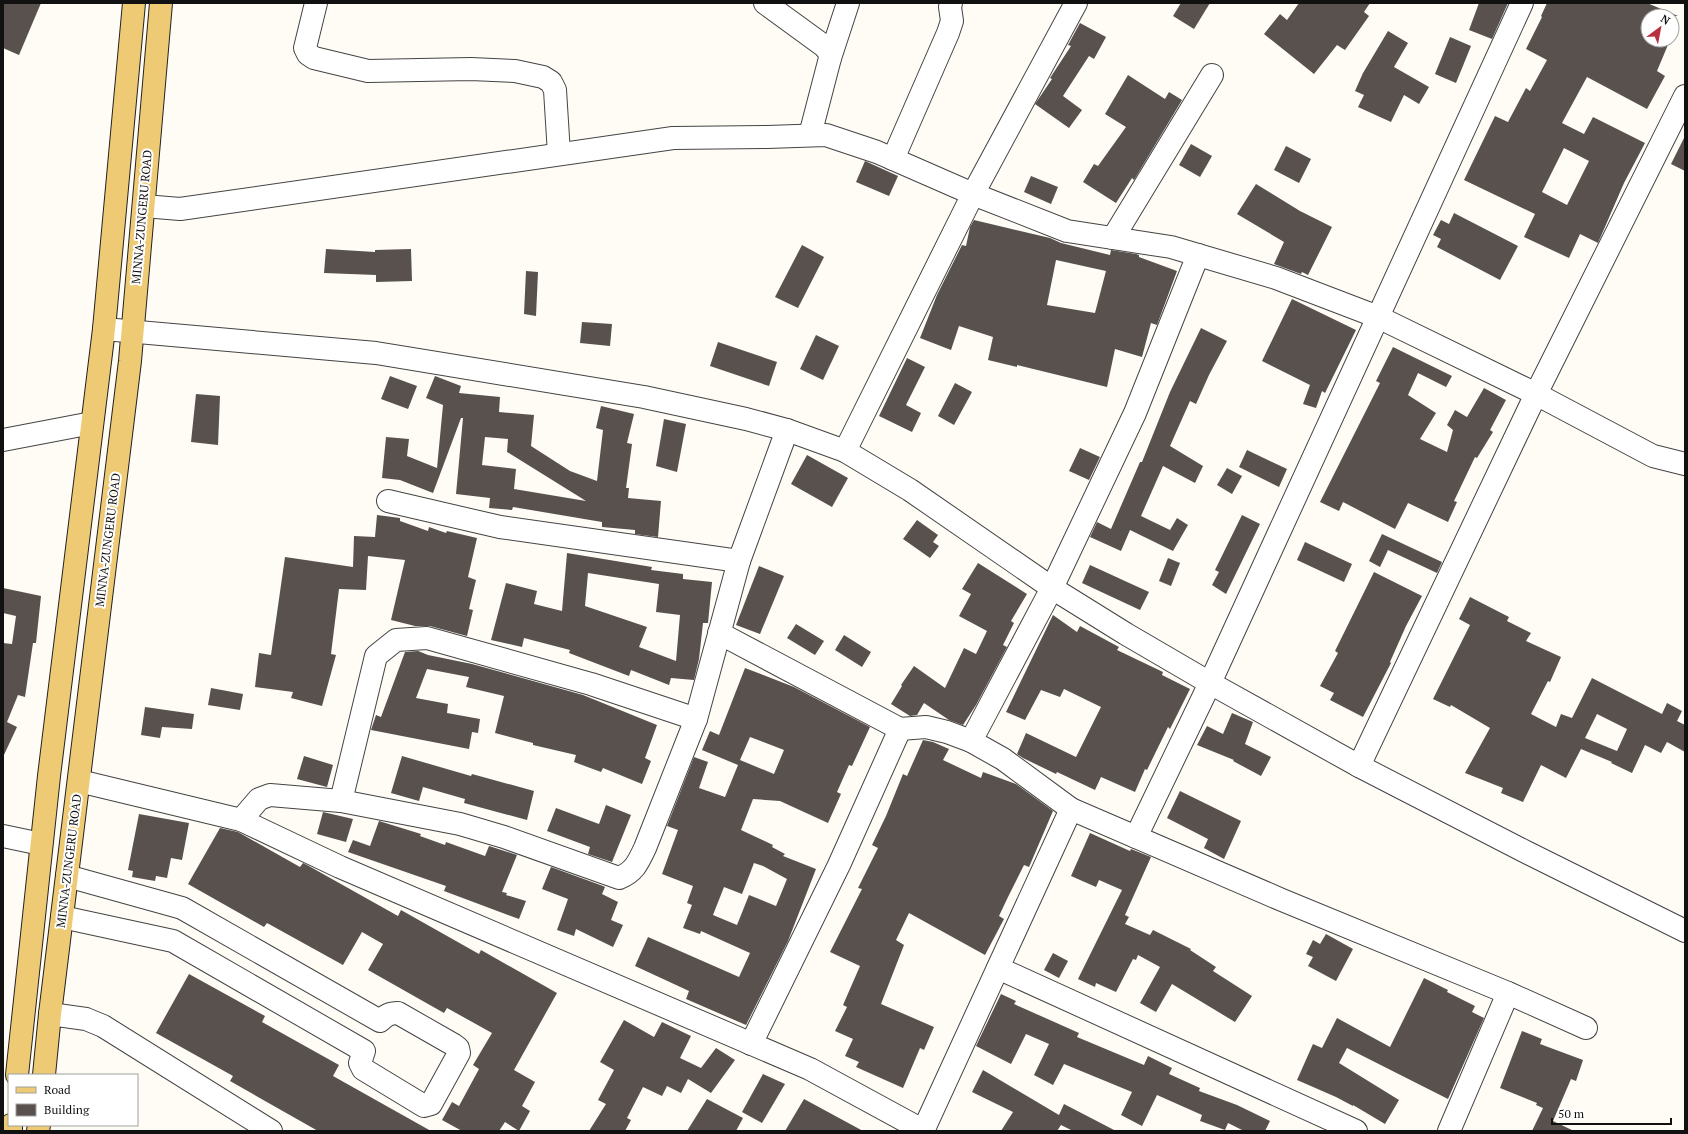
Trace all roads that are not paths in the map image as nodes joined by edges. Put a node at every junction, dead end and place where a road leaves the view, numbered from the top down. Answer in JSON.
{"nodes":[{"id":1,"x":134,"y":3,"type":"edge"},
{"id":2,"x":161,"y":3,"type":"edge"},
{"id":3,"x":316,"y":3,"type":"edge"},
{"id":4,"x":765,"y":3,"type":"edge"},
{"id":5,"x":848,"y":3,"type":"edge"},
{"id":6,"x":951,"y":3,"type":"edge"},
{"id":7,"x":1076,"y":3,"type":"edge"},
{"id":8,"x":1522,"y":3,"type":"edge"},
{"id":9,"x":830,"y":58,"type":"junction"},
{"id":10,"x":1212,"y":75,"type":"dead end"},
{"id":11,"x":1685,"y":96,"type":"edge"},
{"id":12,"x":810,"y":136,"type":"junction"},
{"id":13,"x":559,"y":154,"type":"junction"},
{"id":14,"x":893,"y":159,"type":"junction"},
{"id":15,"x":973,"y":194,"type":"junction"},
{"id":16,"x":144,"y":206,"type":"junction"},
{"id":17,"x":1113,"y":238,"type":"junction"},
{"id":18,"x":1198,"y":255,"type":"junction"},
{"id":19,"x":1378,"y":317,"type":"junction"},
{"id":20,"x":104,"y":329,"type":"junction"},
{"id":21,"x":132,"y":333,"type":"junction"},
{"id":22,"x":1536,"y":394,"type":"junction"},
{"id":23,"x":92,"y":423,"type":"junction"},
{"id":24,"x":787,"y":430,"type":"junction"},
{"id":25,"x":3,"y":440,"type":"edge"},
{"id":26,"x":845,"y":451,"type":"junction"},
{"id":27,"x":1685,"y":464,"type":"edge"},
{"id":28,"x":388,"y":501,"type":"dead end"},
{"id":29,"x":739,"y":561,"type":"junction"},
{"id":30,"x":1052,"y":588,"type":"junction"},
{"id":31,"x":719,"y":633,"type":"junction"},
{"id":32,"x":1210,"y":683,"type":"junction"},
{"id":33,"x":696,"y":718,"type":"junction"},
{"id":34,"x":900,"y":729,"type":"junction"},
{"id":35,"x":971,"y":741,"type":"junction"},
{"id":36,"x":1359,"y":766,"type":"junction"},
{"id":37,"x":79,"y":781,"type":"junction"},
{"id":38,"x":340,"y":801,"type":"junction"},
{"id":39,"x":1071,"y":808,"type":"junction"},
{"id":40,"x":241,"y":820,"type":"junction"},
{"id":41,"x":3,"y":836,"type":"edge"},
{"id":42,"x":1136,"y":837,"type":"junction"},
{"id":43,"x":41,"y":844,"type":"junction"},
{"id":44,"x":67,"y":876,"type":"junction"},
{"id":45,"x":182,"y":908,"type":"junction"},
{"id":46,"x":62,"y":916,"type":"junction"},
{"id":47,"x":1685,"y":931,"type":"edge"},
{"id":48,"x":173,"y":941,"type":"junction"},
{"id":49,"x":998,"y":968,"type":"junction"},
{"id":50,"x":295,"y":973,"type":"junction"},
{"id":51,"x":1508,"y":993,"type":"junction"},
{"id":52,"x":280,"y":1004,"type":"junction"},
{"id":53,"x":50,"y":1014,"type":"junction"},
{"id":54,"x":380,"y":1021,"type":"junction"},
{"id":55,"x":1586,"y":1028,"type":"dead end"},
{"id":56,"x":751,"y":1044,"type":"junction"},
{"id":57,"x":364,"y":1051,"type":"junction"},
{"id":58,"x":17,"y":1074,"type":"edge"},
{"id":59,"x":44,"y":1074,"type":"edge"},
{"id":60,"x":271,"y":1131,"type":"edge"},
{"id":61,"x":923,"y":1131,"type":"edge"},
{"id":62,"x":1356,"y":1131,"type":"edge"},
{"id":63,"x":1449,"y":1131,"type":"edge"}],
"edges":[{"from":1,"to":20,"type":"main road"},
{"from":2,"to":16,"type":"main road","name":"MINNA-ZUNGERU ROAD"},
{"from":3,"to":13,"type":"street"},
{"from":4,"to":9,"type":"street"},
{"from":5,"to":9,"type":"street"},
{"from":6,"to":14,"type":"street"},
{"from":7,"to":15,"type":"street"},
{"from":8,"to":19,"type":"street"},
{"from":9,"to":12,"type":"street"},
{"from":10,"to":17,"type":"street"},
{"from":11,"to":22,"type":"street"},
{"from":12,"to":13,"type":"street"},
{"from":12,"to":14,"type":"street"},
{"from":13,"to":16,"type":"street"},
{"from":14,"to":15,"type":"street"},
{"from":15,"to":17,"type":"street"},
{"from":15,"to":26,"type":"street"},
{"from":16,"to":21,"type":"main road","name":"MINNA-ZUNGERU ROAD"},
{"from":17,"to":18,"type":"street"},
{"from":18,"to":19,"type":"street"},
{"from":18,"to":30,"type":"street"},
{"from":19,"to":22,"type":"street"},
{"from":19,"to":32,"type":"street"},
{"from":20,"to":21,"type":"street"},
{"from":20,"to":23,"type":"main road"},
{"from":21,"to":24,"type":"street"},
{"from":21,"to":37,"type":"main road","name":"MINNA-ZUNGERU ROAD"},
{"from":22,"to":27,"type":"street"},
{"from":22,"to":36,"type":"street"},
{"from":23,"to":25,"type":"street"},
{"from":23,"to":43,"type":"main road"},
{"from":24,"to":26,"type":"street"},
{"from":24,"to":29,"type":"street"},
{"from":26,"to":30,"type":"street"},
{"from":28,"to":29,"type":"street"},
{"from":29,"to":31,"type":"street"},
{"from":30,"to":32,"type":"street"},
{"from":30,"to":35,"type":"street"},
{"from":31,"to":33,"type":"street"},
{"from":31,"to":34,"type":"street"},
{"from":32,"to":36,"type":"street"},
{"from":32,"to":42,"type":"street"},
{"from":33,"to":38,"type":"street"},
{"from":33,"to":38,"type":"street"},
{"from":34,"to":35,"type":"street"},
{"from":34,"to":56,"type":"street"},
{"from":35,"to":39,"type":"street"},
{"from":36,"to":47,"type":"street"},
{"from":37,"to":40,"type":"street"},
{"from":37,"to":44,"type":"main road","name":"MINNA-ZUNGERU ROAD"},
{"from":38,"to":40,"type":"street"},
{"from":39,"to":42,"type":"street"},
{"from":39,"to":49,"type":"street"},
{"from":40,"to":56,"type":"street"},
{"from":41,"to":43,"type":"street"},
{"from":42,"to":51,"type":"street"},
{"from":43,"to":58,"type":"main road"},
{"from":44,"to":45,"type":"street"},
{"from":44,"to":46,"type":"main road","name":"MINNA-ZUNGERU ROAD"},
{"from":45,"to":48,"type":"street"},
{"from":45,"to":50,"type":"street"},
{"from":46,"to":48,"type":"street"},
{"from":46,"to":53,"type":"main road","name":"MINNA-ZUNGERU ROAD"},
{"from":48,"to":52,"type":"street"},
{"from":49,"to":61,"type":"street"},
{"from":49,"to":62,"type":"street"},
{"from":50,"to":52,"type":"street"},
{"from":50,"to":54,"type":"street"},
{"from":51,"to":55,"type":"street"},
{"from":51,"to":63,"type":"street"},
{"from":52,"to":57,"type":"street"},
{"from":53,"to":59,"type":"main road","name":"MINNA-ZUNGERU ROAD"},
{"from":53,"to":60,"type":"street"},
{"from":54,"to":57,"type":"street"},
{"from":54,"to":57,"type":"street"},
{"from":56,"to":61,"type":"street"}]}
